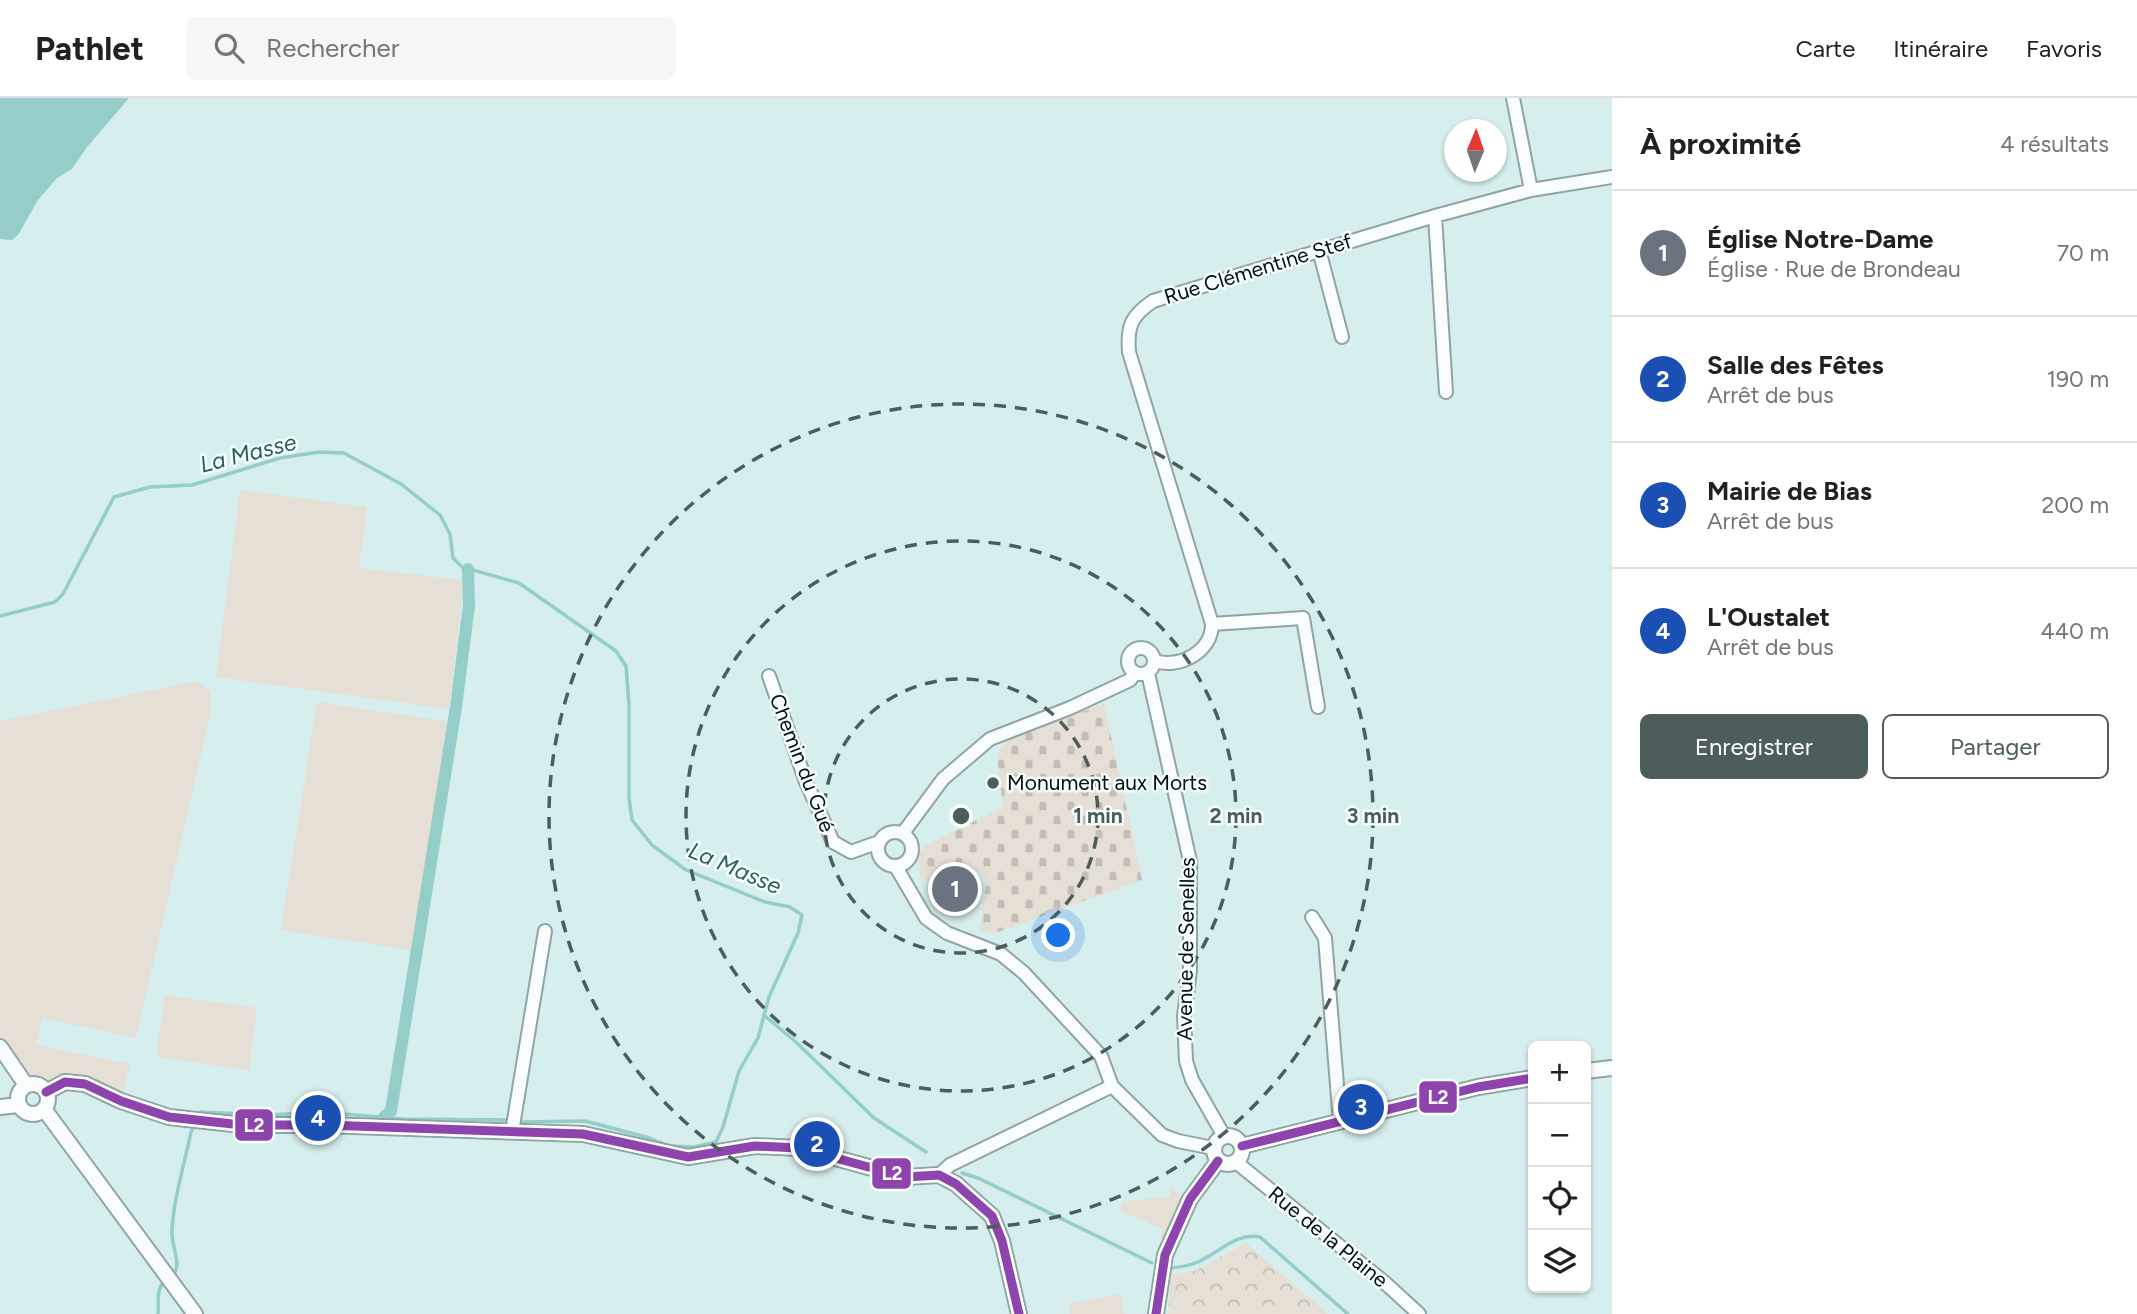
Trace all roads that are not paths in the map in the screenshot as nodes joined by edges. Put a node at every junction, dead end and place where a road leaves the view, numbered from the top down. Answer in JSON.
{"nodes":[{"id":1,"x":1513,"y":98,"type":"edge"},
{"id":2,"x":1612,"y":177,"type":"edge"},
{"id":3,"x":1531,"y":190,"type":"junction"},
{"id":4,"x":1435,"y":216,"type":"junction"},
{"id":5,"x":1319,"y":250,"type":"junction"},
{"id":6,"x":1342,"y":337,"type":"dead end"},
{"id":7,"x":1446,"y":391,"type":"dead end"},
{"id":8,"x":1212,"y":624,"type":"junction"},
{"id":9,"x":1146,"y":669,"type":"junction"},
{"id":10,"x":769,"y":676,"type":"dead end"},
{"id":11,"x":1318,"y":708,"type":"dead end"},
{"id":12,"x":903,"y":834,"type":"junction"},
{"id":13,"x":879,"y":842,"type":"junction"},
{"id":14,"x":896,"y":867,"type":"junction"},
{"id":15,"x":1312,"y":917,"type":"dead end"},
{"id":16,"x":545,"y":931,"type":"dead end"},
{"id":17,"x":0,"y":1047,"type":"edge"},
{"id":18,"x":1612,"y":1068,"type":"edge"},
{"id":19,"x":1591,"y":1070,"type":"edge"},
{"id":20,"x":1528,"y":1079,"type":"edge"},
{"id":21,"x":26,"y":1085,"type":"junction"},
{"id":22,"x":1112,"y":1086,"type":"junction"},
{"id":23,"x":46,"y":1092,"type":"junction"},
{"id":24,"x":19,"y":1105,"type":"junction"},
{"id":25,"x":0,"y":1107,"type":"edge"},
{"id":26,"x":44,"y":1108,"type":"junction"},
{"id":27,"x":1339,"y":1122,"type":"junction"},
{"id":28,"x":512,"y":1132,"type":"junction"},
{"id":29,"x":1224,"y":1136,"type":"junction"},
{"id":30,"x":1242,"y":1146,"type":"junction"},
{"id":31,"x":1216,"y":1154,"type":"junction"},
{"id":32,"x":1236,"y":1162,"type":"junction"},
{"id":33,"x":939,"y":1175,"type":"junction"},
{"id":34,"x":195,"y":1314,"type":"edge"},
{"id":35,"x":1019,"y":1314,"type":"edge"},
{"id":36,"x":1156,"y":1314,"type":"edge"},
{"id":37,"x":1419,"y":1314,"type":"edge"}],
"edges":[{"from":1,"to":3,"type":"street"},
{"from":2,"to":3,"type":"street","name":"Rue Clémentine Stef"},
{"from":3,"to":4,"type":"street","name":"Rue Clémentine Stef"},
{"from":4,"to":5,"type":"street","name":"Rue Clémentine Stef"},
{"from":4,"to":7,"type":"street"},
{"from":5,"to":6,"type":"street"},
{"from":5,"to":8,"type":"street","name":"Rue Clémentine Stef"},
{"from":8,"to":9,"type":"street"},
{"from":8,"to":11,"type":"street"},
{"from":9,"to":12,"type":"street"},
{"from":9,"to":29,"type":"street","name":"Avenue de Senelles"},
{"from":10,"to":13,"type":"street","name":"Chemin du Gué"},
{"from":12,"to":13,"type":"street"},
{"from":12,"to":14,"type":"street"},
{"from":13,"to":14,"type":"street"},
{"from":14,"to":22,"type":"street"},
{"from":15,"to":27,"type":"street"},
{"from":16,"to":28,"type":"street"},
{"from":17,"to":21,"type":"street"},
{"from":18,"to":19,"type":"street"},
{"from":20,"to":27,"type":"street"},
{"from":21,"to":23,"type":"street"},
{"from":21,"to":24,"type":"street"},
{"from":22,"to":31,"type":"street"},
{"from":22,"to":33,"type":"street"},
{"from":23,"to":26,"type":"street"},
{"from":23,"to":28,"type":"street"},
{"from":24,"to":25,"type":"street"},
{"from":24,"to":26,"type":"street"},
{"from":26,"to":34,"type":"street"},
{"from":27,"to":30,"type":"street"},
{"from":28,"to":33,"type":"street"},
{"from":29,"to":30,"type":"street"},
{"from":29,"to":31,"type":"street"},
{"from":30,"to":32,"type":"street"},
{"from":31,"to":32,"type":"street"},
{"from":31,"to":36,"type":"street"},
{"from":32,"to":37,"type":"street","name":"Rue de la Plaine"},
{"from":33,"to":35,"type":"street"}]}
